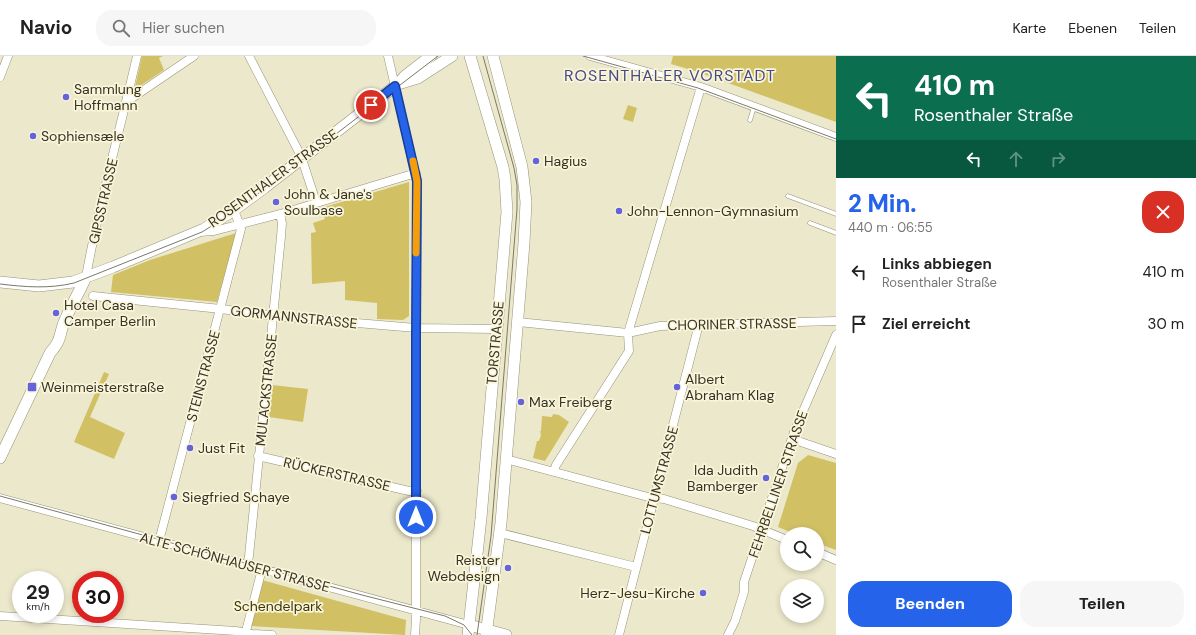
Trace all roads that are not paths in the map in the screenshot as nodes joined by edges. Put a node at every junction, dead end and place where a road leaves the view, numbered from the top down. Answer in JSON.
{"nodes":[{"id":1,"x":8,"y":56,"type":"edge"},
{"id":2,"x":137,"y":56,"type":"edge"},
{"id":3,"x":194,"y":56,"type":"edge"},
{"id":4,"x":249,"y":56,"type":"edge"},
{"id":5,"x":388,"y":56,"type":"edge"},
{"id":6,"x":431,"y":56,"type":"edge"},
{"id":7,"x":452,"y":56,"type":"edge"},
{"id":8,"x":470,"y":56,"type":"edge"},
{"id":9,"x":493,"y":56,"type":"edge"},
{"id":10,"x":590,"y":56,"type":"edge"},
{"id":11,"x":0,"y":77,"type":"edge"},
{"id":12,"x":397,"y":85,"type":"junction"},
{"id":13,"x":701,"y":88,"type":"junction"},
{"id":14,"x":127,"y":97,"type":"junction"},
{"id":15,"x":754,"y":107,"type":"junction"},
{"id":16,"x":750,"y":120,"type":"dead end"},
{"id":17,"x":836,"y":137,"type":"edge"},
{"id":18,"x":302,"y":158,"type":"junction"},
{"id":19,"x":416,"y":173,"type":"junction"},
{"id":20,"x":788,"y":196,"type":"dead end"},
{"id":21,"x":316,"y":202,"type":"junction"},
{"id":22,"x":234,"y":210,"type":"junction"},
{"id":23,"x":280,"y":214,"type":"junction"},
{"id":24,"x":836,"y":214,"type":"edge"},
{"id":25,"x":810,"y":223,"type":"dead end"},
{"id":26,"x":239,"y":224,"type":"junction"},
{"id":27,"x":197,"y":232,"type":"junction"},
{"id":28,"x":836,"y":233,"type":"edge"},
{"id":29,"x":86,"y":277,"type":"junction"},
{"id":30,"x":0,"y":282,"type":"edge"},
{"id":31,"x":93,"y":296,"type":"dead end"},
{"id":32,"x":220,"y":309,"type":"junction"},
{"id":33,"x":274,"y":316,"type":"junction"},
{"id":34,"x":518,"y":322,"type":"junction"},
{"id":35,"x":836,"y":322,"type":"edge"},
{"id":36,"x":699,"y":324,"type":"junction"},
{"id":37,"x":416,"y":328,"type":"junction"},
{"id":38,"x":496,"y":329,"type":"junction"},
{"id":39,"x":628,"y":333,"type":"junction"},
{"id":40,"x":836,"y":335,"type":"edge"},
{"id":41,"x":792,"y":439,"type":"junction"},
{"id":42,"x":836,"y":454,"type":"edge"},
{"id":43,"x":258,"y":456,"type":"junction"},
{"id":44,"x":0,"y":458,"type":"edge"},
{"id":45,"x":506,"y":459,"type":"junction"},
{"id":46,"x":554,"y":471,"type":"junction"},
{"id":47,"x":416,"y":491,"type":"junction"},
{"id":48,"x":0,"y":498,"type":"edge"},
{"id":49,"x":654,"y":498,"type":"junction"},
{"id":50,"x":762,"y":530,"type":"junction"},
{"id":51,"x":500,"y":533,"type":"junction"},
{"id":52,"x":780,"y":537,"type":"edge"},
{"id":53,"x":159,"y":541,"type":"junction"},
{"id":54,"x":824,"y":555,"type":"edge"},
{"id":55,"x":836,"y":560,"type":"edge"},
{"id":56,"x":247,"y":566,"type":"junction"},
{"id":57,"x":636,"y":567,"type":"junction"},
{"id":58,"x":262,"y":569,"type":"junction"},
{"id":59,"x":416,"y":611,"type":"junction"},
{"id":60,"x":0,"y":616,"type":"edge"},
{"id":61,"x":469,"y":630,"type":"edge"},
{"id":62,"x":486,"y":632,"type":"edge"},
{"id":63,"x":245,"y":634,"type":"edge"},
{"id":64,"x":272,"y":635,"type":"edge"},
{"id":65,"x":415,"y":635,"type":"edge"},
{"id":66,"x":506,"y":635,"type":"edge"},
{"id":67,"x":619,"y":635,"type":"edge"},
{"id":68,"x":728,"y":635,"type":"edge"}],
"edges":[{"from":1,"to":11,"type":"street"},
{"from":2,"to":14,"type":"street","name":"GIPSSTRASSE"},
{"from":3,"to":14,"type":"street"},
{"from":4,"to":18,"type":"street"},
{"from":5,"to":12,"type":"street"},
{"from":6,"to":12,"type":"main road","name":"ROSENTHALER STRASSE"},
{"from":7,"to":12,"type":"main road","name":"ROSENTHALER STRASSE"},
{"from":8,"to":38,"type":"main road","name":"TORSTRASSE"},
{"from":9,"to":34,"type":"main road","name":"TORSTRASSE"},
{"from":10,"to":13,"type":"street"},
{"from":12,"to":18,"type":"main road","name":"ROSENTHALER STRASSE"},
{"from":12,"to":19,"type":"street"},
{"from":13,"to":15,"type":"street"},
{"from":13,"to":39,"type":"street"},
{"from":14,"to":29,"type":"street","name":"GIPSSTRASSE"},
{"from":15,"to":16,"type":"lane"},
{"from":15,"to":17,"type":"street"},
{"from":18,"to":21,"type":"street"},
{"from":18,"to":22,"type":"main road","name":"ROSENTHALER STRASSE"},
{"from":19,"to":21,"type":"street"},
{"from":19,"to":37,"type":"street"},
{"from":20,"to":24,"type":"lane"},
{"from":21,"to":23,"type":"street"},
{"from":22,"to":26,"type":"street","name":"STEINSTRASSE"},
{"from":22,"to":27,"type":"main road","name":"ROSENTHALER STRASSE"},
{"from":23,"to":26,"type":"street"},
{"from":23,"to":33,"type":"street","name":"MULACKSTRASSE"},
{"from":25,"to":28,"type":"lane"},
{"from":26,"to":27,"type":"street"},
{"from":26,"to":32,"type":"street","name":"STEINSTRASSE"},
{"from":27,"to":29,"type":"main road","name":"ROSENTHALER STRASSE"},
{"from":29,"to":30,"type":"main road","name":"ROSENTHALER STRASSE"},
{"from":29,"to":44,"type":"main road"},
{"from":31,"to":32,"type":"street","name":"GORMANNSTRASSE"},
{"from":32,"to":33,"type":"street","name":"GORMANNSTRASSE"},
{"from":32,"to":53,"type":"street","name":"STEINSTRASSE"},
{"from":33,"to":37,"type":"street","name":"GORMANNSTRASSE"},
{"from":33,"to":43,"type":"street","name":"MULACKSTRASSE"},
{"from":34,"to":39,"type":"street"},
{"from":34,"to":45,"type":"main road","name":"TORSTRASSE"},
{"from":35,"to":36,"type":"street","name":"CHORINER STRASSE"},
{"from":36,"to":39,"type":"street","name":"CHORINER STRASSE"},
{"from":36,"to":49,"type":"street","name":"LOTTUMSTRASSE"},
{"from":37,"to":38,"type":"street","name":"GORMANNSTRASSE"},
{"from":37,"to":47,"type":"street"},
{"from":38,"to":61,"type":"main road","name":"TORSTRASSE"},
{"from":39,"to":46,"type":"street"},
{"from":40,"to":41,"type":"street","name":"FEHRBELLINER STRASSE"},
{"from":41,"to":42,"type":"street"},
{"from":41,"to":50,"type":"street","name":"FEHRBELLINER STRASSE"},
{"from":43,"to":47,"type":"street","name":"RÜCKERSTRASSE"},
{"from":43,"to":56,"type":"street","name":"MULACKSTRASSE"},
{"from":45,"to":46,"type":"street"},
{"from":45,"to":51,"type":"main road","name":"TORSTRASSE"},
{"from":46,"to":49,"type":"street"},
{"from":47,"to":59,"type":"street"},
{"from":48,"to":53,"type":"street","name":"ALTE SCHÖNHAUSER STRASSE"},
{"from":49,"to":50,"type":"street"},
{"from":49,"to":57,"type":"street","name":"LOTTUMSTRASSE"},
{"from":50,"to":52,"type":"street"},
{"from":50,"to":68,"type":"street","name":"FEHRBELLINER STRASSE"},
{"from":51,"to":57,"type":"street"},
{"from":51,"to":62,"type":"main road","name":"TORSTRASSE"},
{"from":53,"to":56,"type":"street","name":"ALTE SCHÖNHAUSER STRASSE"},
{"from":54,"to":55,"type":"street"},
{"from":56,"to":58,"type":"street","name":"ALTE SCHÖNHAUSER STRASSE"},
{"from":57,"to":67,"type":"street","name":"LOTTUMSTRASSE"},
{"from":58,"to":59,"type":"street","name":"ALTE SCHÖNHAUSER STRASSE"},
{"from":58,"to":63,"type":"street"},
{"from":59,"to":61,"type":"street","name":"ALTE SCHÖNHAUSER STRASSE"},
{"from":59,"to":65,"type":"street"},
{"from":60,"to":63,"type":"street"},
{"from":61,"to":62,"type":"main road"},
{"from":62,"to":66,"type":"main road"},
{"from":63,"to":64,"type":"street"}]}
